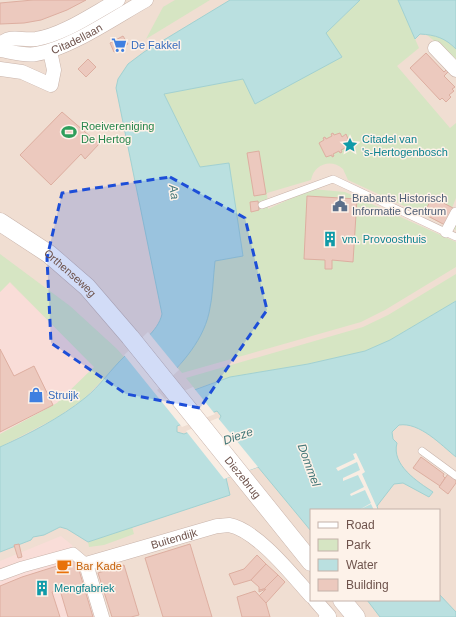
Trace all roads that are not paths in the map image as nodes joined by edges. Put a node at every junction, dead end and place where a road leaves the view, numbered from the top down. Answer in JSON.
{"nodes":[{"id":1,"x":146,"y":0,"type":"edge"},
{"id":2,"x":114,"y":5,"type":"edge"},
{"id":3,"x":0,"y":44,"type":"edge"},
{"id":4,"x":435,"y":48,"type":"dead end"},
{"id":5,"x":0,"y":50,"type":"edge"},
{"id":6,"x":50,"y":51,"type":"junction"},
{"id":7,"x":0,"y":69,"type":"edge"},
{"id":8,"x":456,"y":70,"type":"edge"},
{"id":9,"x":262,"y":205,"type":"dead end"},
{"id":10,"x":456,"y":213,"type":"edge"},
{"id":11,"x":0,"y":222,"type":"edge"},
{"id":12,"x":451,"y":234,"type":"edge"},
{"id":13,"x":130,"y":337,"type":"joint"},
{"id":14,"x":422,"y":451,"type":"dead end"},
{"id":15,"x":456,"y":476,"type":"edge"},
{"id":16,"x":310,"y":561,"type":"edge"},
{"id":17,"x":86,"y":564,"type":"junction"},
{"id":18,"x":0,"y":575,"type":"edge"},
{"id":19,"x":310,"y":595,"type":"edge"},
{"id":20,"x":316,"y":601,"type":"edge"},
{"id":21,"x":343,"y":601,"type":"edge"},
{"id":22,"x":102,"y":617,"type":"edge"},
{"id":23,"x":328,"y":617,"type":"edge"},
{"id":24,"x":356,"y":617,"type":"edge"}],
"edges":[{"from":1,"to":2,"type":"street","name":"Citadellaan"},
{"from":2,"to":3,"type":"street","name":"Citadellaan"},
{"from":2,"to":6,"type":"street","name":"Citadellaan"},
{"from":4,"to":8,"type":"street"},
{"from":5,"to":6,"type":"street","name":"Citadellaan"},
{"from":6,"to":7,"type":"street"},
{"from":9,"to":12,"type":"lane"},
{"from":10,"to":12,"type":"street"},
{"from":11,"to":13,"type":"street","name":"Orthenseweg"},
{"from":13,"to":16,"type":"street","name":"Diezebrug"},
{"from":14,"to":15,"type":"lane"},
{"from":17,"to":18,"type":"street"},
{"from":17,"to":19,"type":"street","name":"Buitendijk"},
{"from":17,"to":22,"type":"street"},
{"from":20,"to":23,"type":"street"},
{"from":21,"to":24,"type":"street"}]}
